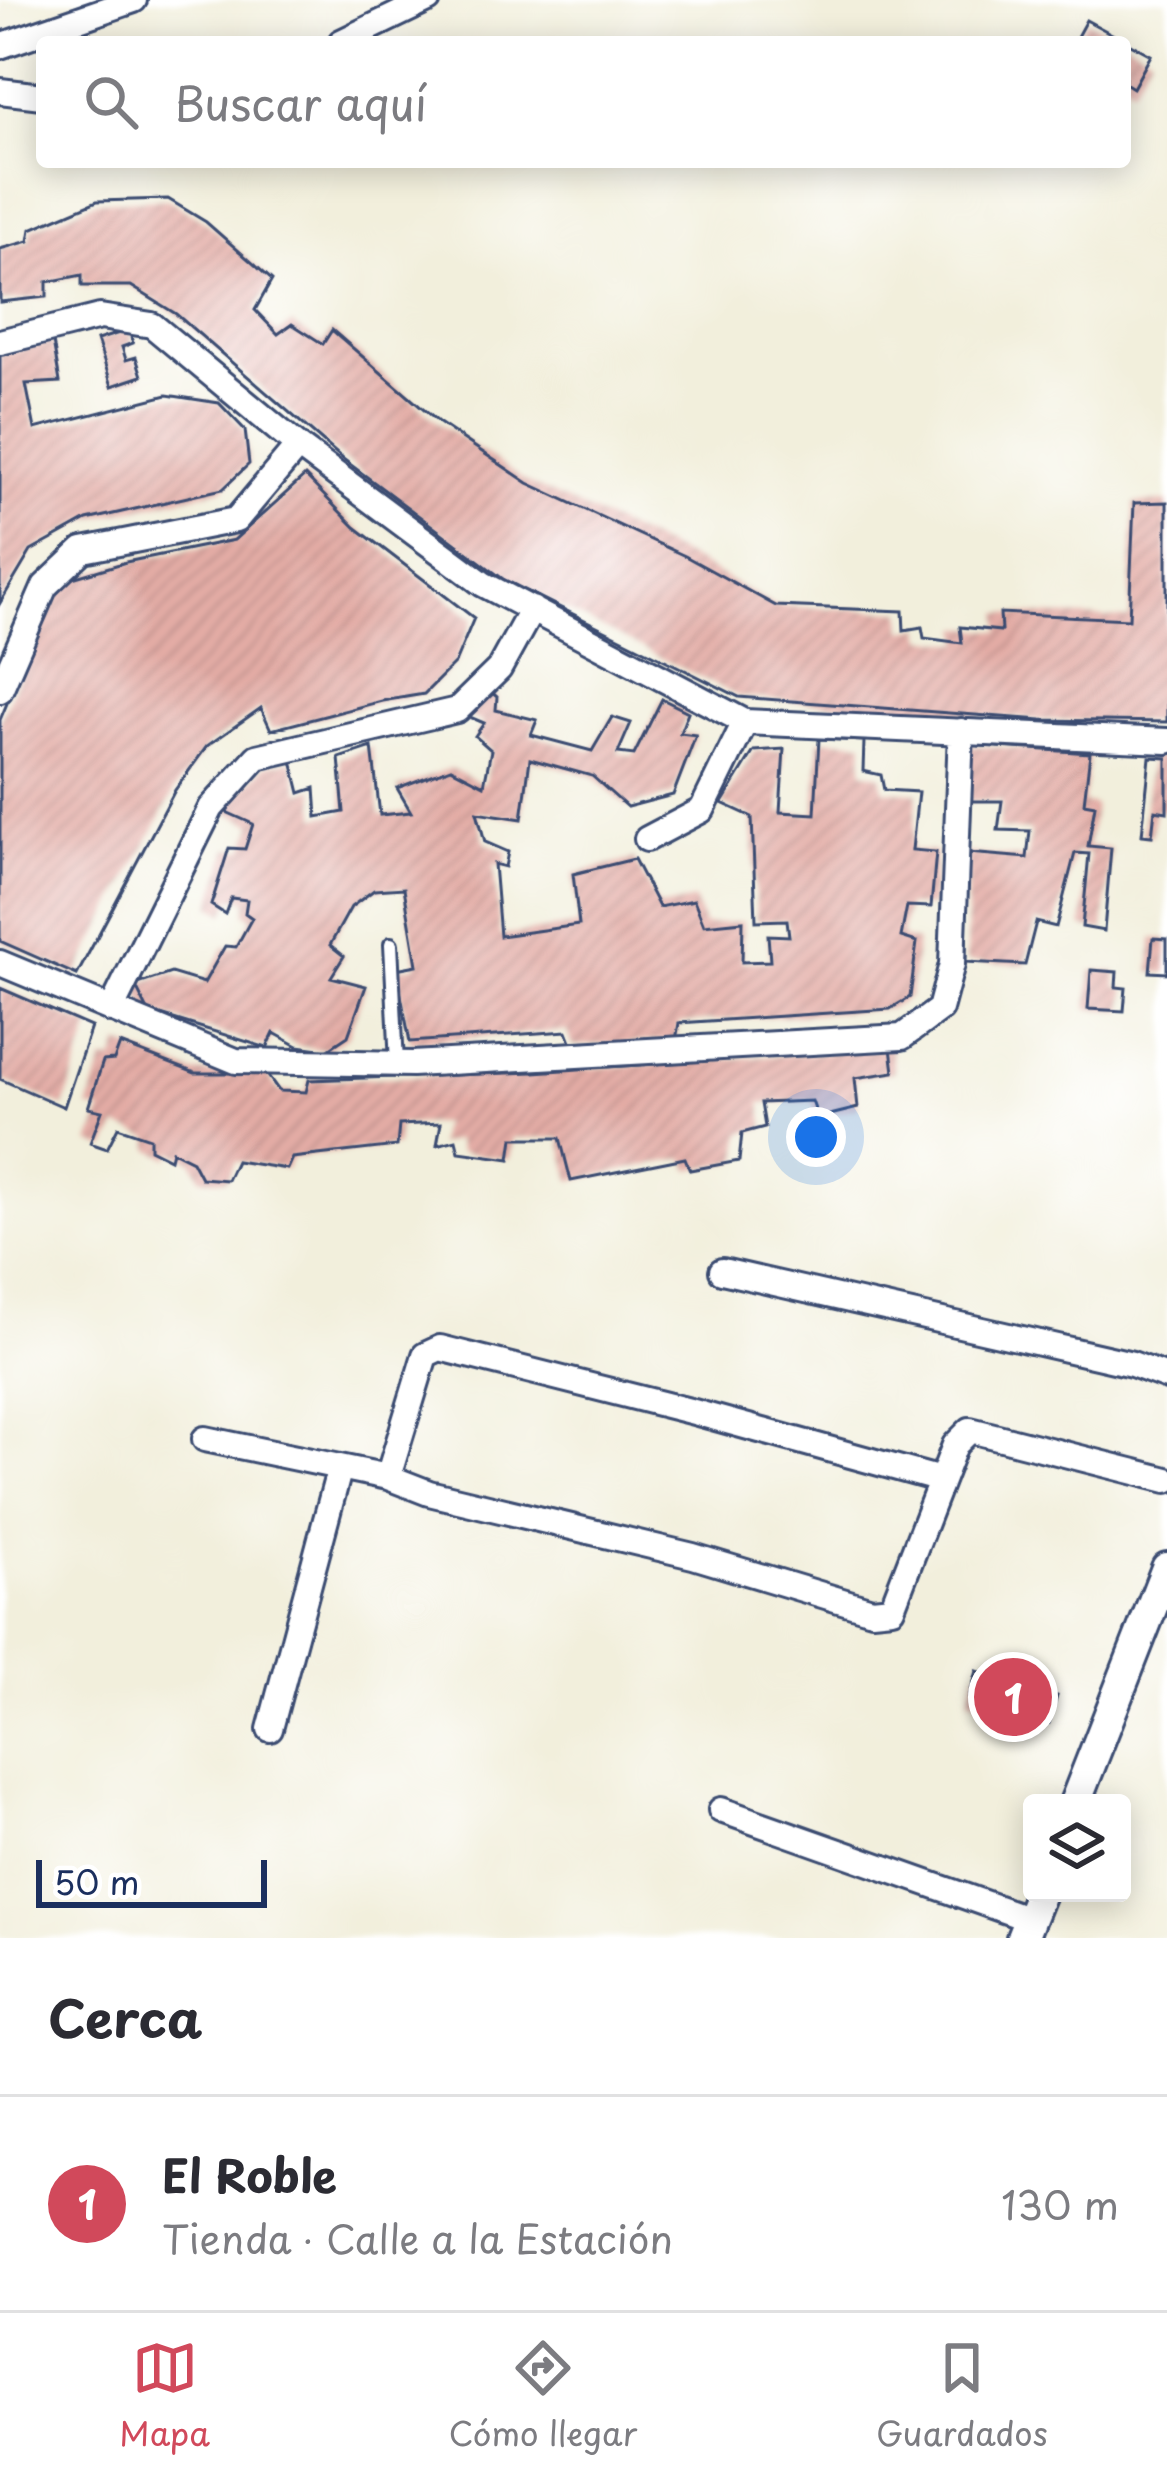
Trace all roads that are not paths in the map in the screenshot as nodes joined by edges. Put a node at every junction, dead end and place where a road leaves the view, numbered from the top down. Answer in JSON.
{"nodes":[{"id":1,"x":134,"y":0,"type":"edge"},
{"id":2,"x":428,"y":0,"type":"edge"},
{"id":3,"x":353,"y":36,"type":"edge"},
{"id":4,"x":0,"y":46,"type":"edge"},
{"id":5,"x":0,"y":91,"type":"edge"},
{"id":6,"x":36,"y":95,"type":"edge"},
{"id":7,"x":0,"y":342,"type":"edge"},
{"id":8,"x":298,"y":446,"type":"junction"},
{"id":9,"x":532,"y":609,"type":"junction"},
{"id":10,"x":0,"y":690,"type":"edge"},
{"id":11,"x":745,"y":722,"type":"junction"},
{"id":12,"x":961,"y":731,"type":"junction"},
{"id":13,"x":1167,"y":740,"type":"edge"},
{"id":14,"x":647,"y":839,"type":"dead end"},
{"id":15,"x":391,"y":944,"type":"dead end"},
{"id":16,"x":0,"y":963,"type":"edge"},
{"id":17,"x":111,"y":1010,"type":"junction"},
{"id":18,"x":397,"y":1064,"type":"junction"},
{"id":19,"x":722,"y":1271,"type":"dead end"},
{"id":20,"x":1167,"y":1377,"type":"edge"},
{"id":21,"x":205,"y":1438,"type":"dead end"},
{"id":22,"x":340,"y":1467,"type":"junction"},
{"id":23,"x":388,"y":1478,"type":"junction"},
{"id":24,"x":941,"y":1480,"type":"junction"},
{"id":25,"x":1167,"y":1480,"type":"edge"},
{"id":26,"x":1167,"y":1568,"type":"edge"},
{"id":27,"x":270,"y":1729,"type":"dead end"},
{"id":28,"x":1079,"y":1794,"type":"edge"},
{"id":29,"x":721,"y":1810,"type":"dead end"},
{"id":30,"x":1030,"y":1917,"type":"edge"}],
"edges":[{"from":1,"to":4,"type":"street"},
{"from":2,"to":3,"type":"street"},
{"from":5,"to":6,"type":"street"},
{"from":7,"to":8,"type":"street"},
{"from":8,"to":9,"type":"street"},
{"from":8,"to":10,"type":"street"},
{"from":9,"to":11,"type":"street"},
{"from":9,"to":17,"type":"street"},
{"from":11,"to":12,"type":"street"},
{"from":11,"to":14,"type":"street"},
{"from":12,"to":13,"type":"street"},
{"from":12,"to":18,"type":"street"},
{"from":15,"to":18,"type":"lane"},
{"from":16,"to":17,"type":"street"},
{"from":17,"to":18,"type":"street"},
{"from":19,"to":20,"type":"street"},
{"from":21,"to":22,"type":"street"},
{"from":22,"to":23,"type":"street"},
{"from":22,"to":27,"type":"street"},
{"from":23,"to":24,"type":"street"},
{"from":23,"to":24,"type":"street"},
{"from":24,"to":25,"type":"street"},
{"from":26,"to":28,"type":"street"},
{"from":29,"to":30,"type":"street"}]}
